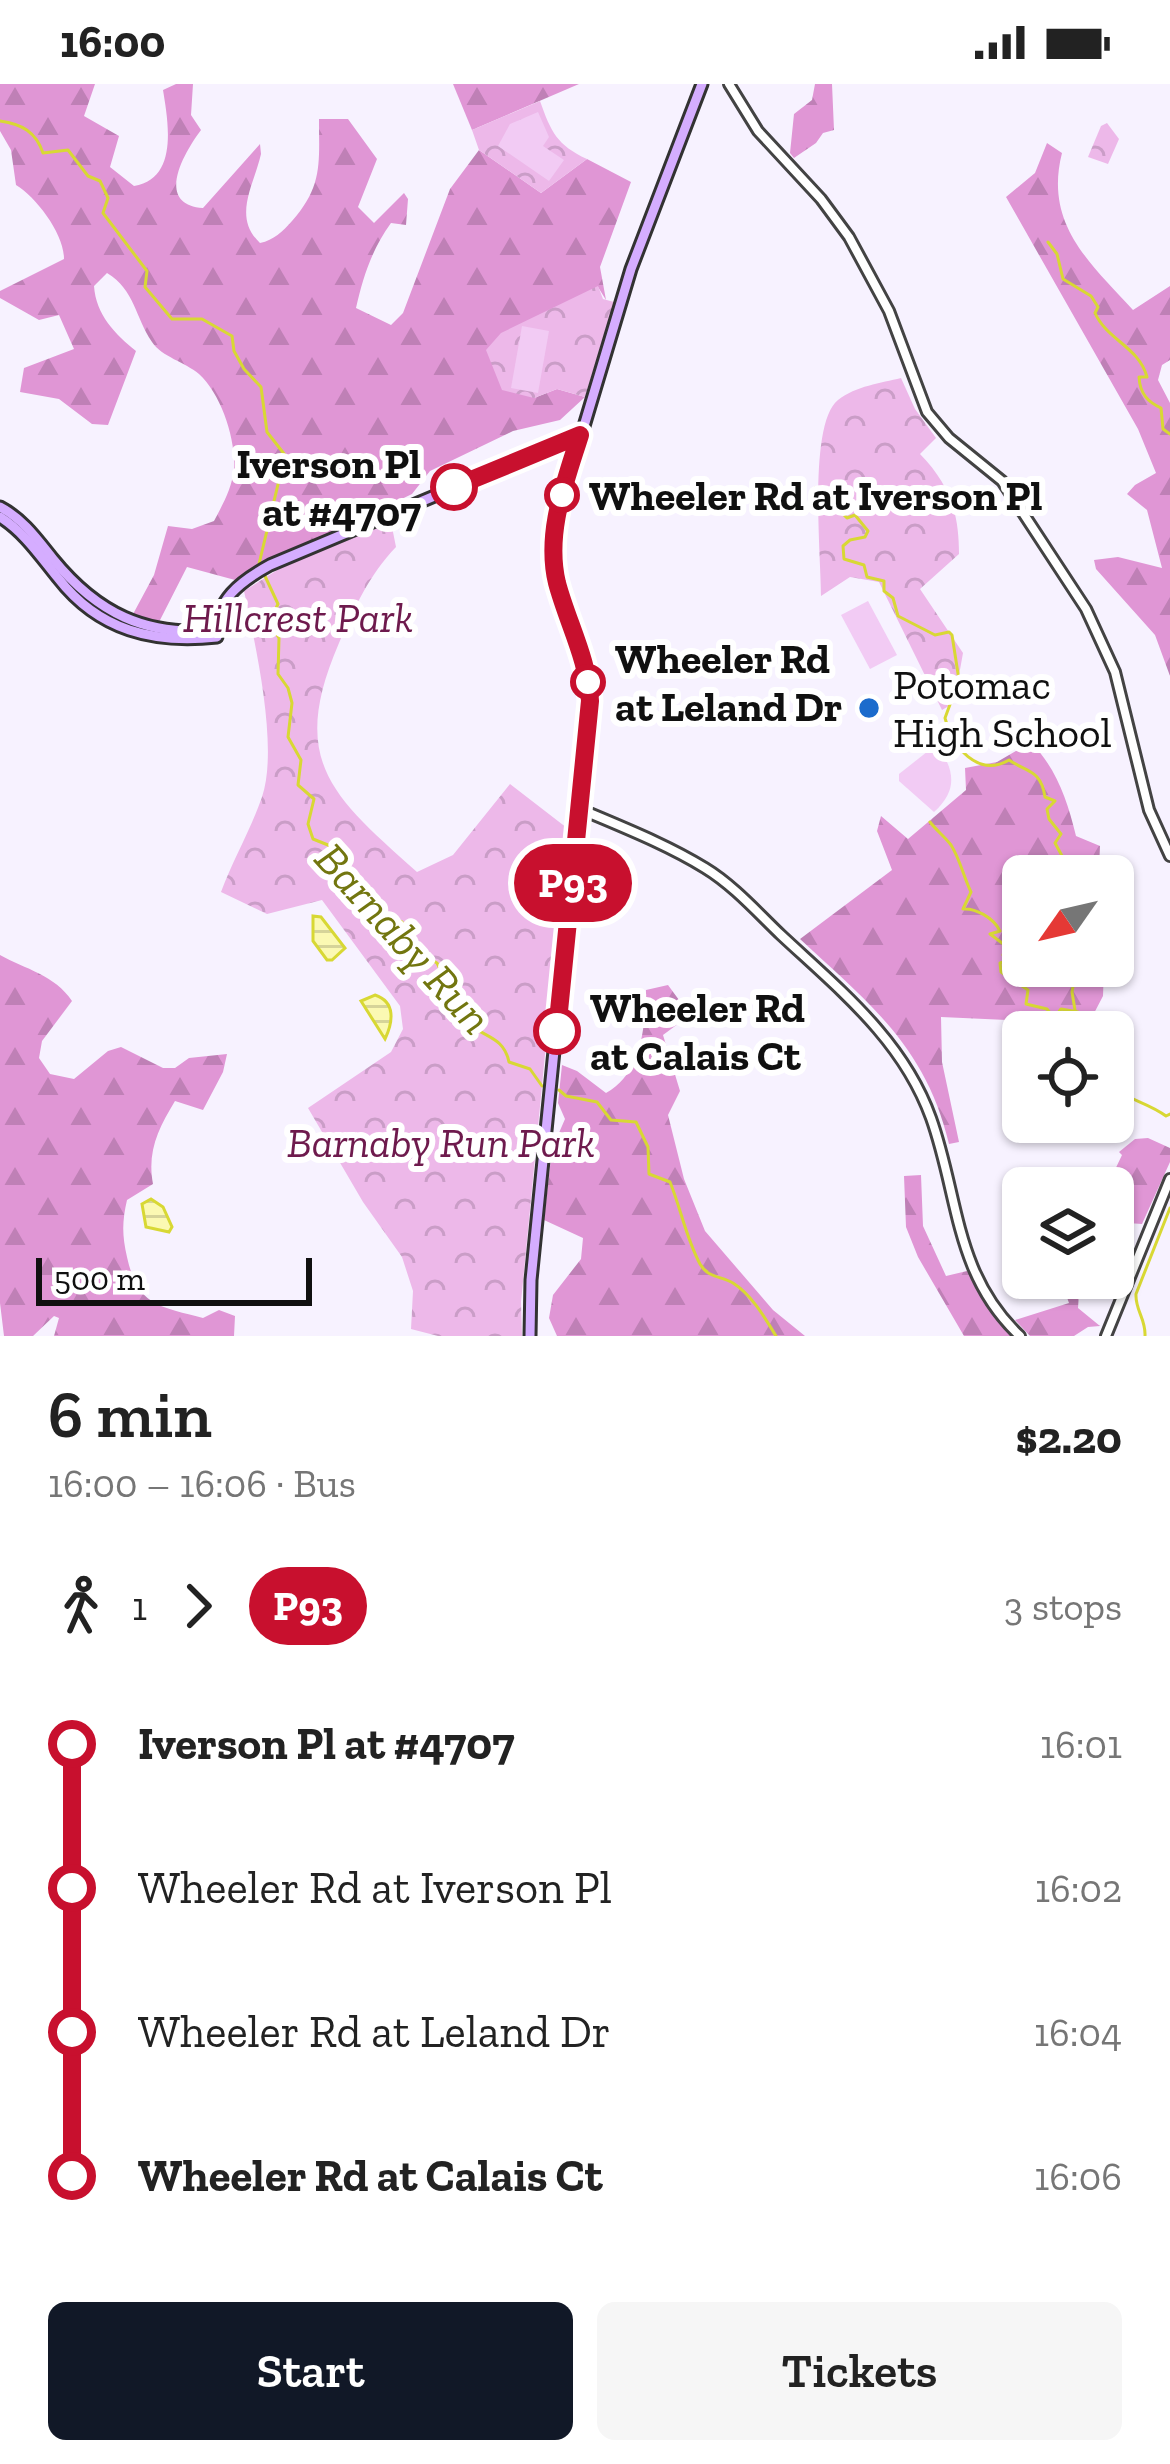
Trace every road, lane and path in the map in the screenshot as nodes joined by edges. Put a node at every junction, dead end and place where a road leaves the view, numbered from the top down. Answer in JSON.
{"nodes":[{"id":1,"x":702,"y":84,"type":"edge"},
{"id":2,"x":730,"y":84,"type":"edge"},
{"id":3,"x":580,"y":435,"type":"junction"},
{"id":4,"x":0,"y":507,"type":"edge"},
{"id":5,"x":0,"y":517,"type":"edge"},
{"id":6,"x":217,"y":634,"type":"junction"},
{"id":7,"x":580,"y":809,"type":"junction"},
{"id":8,"x":1170,"y":856,"type":"edge"},
{"id":9,"x":1170,"y":1179,"type":"edge"},
{"id":10,"x":530,"y":1336,"type":"edge"},
{"id":11,"x":1020,"y":1336,"type":"edge"},
{"id":12,"x":1106,"y":1336,"type":"edge"}],
"edges":[{"from":1,"to":3,"type":"main road"},
{"from":2,"to":8,"type":"street"},
{"from":3,"to":6,"type":"main road"},
{"from":3,"to":7,"type":"main road"},
{"from":4,"to":6,"type":"main road"},
{"from":5,"to":6,"type":"main road"},
{"from":7,"to":10,"type":"main road"},
{"from":7,"to":11,"type":"street"},
{"from":9,"to":12,"type":"street"}]}
